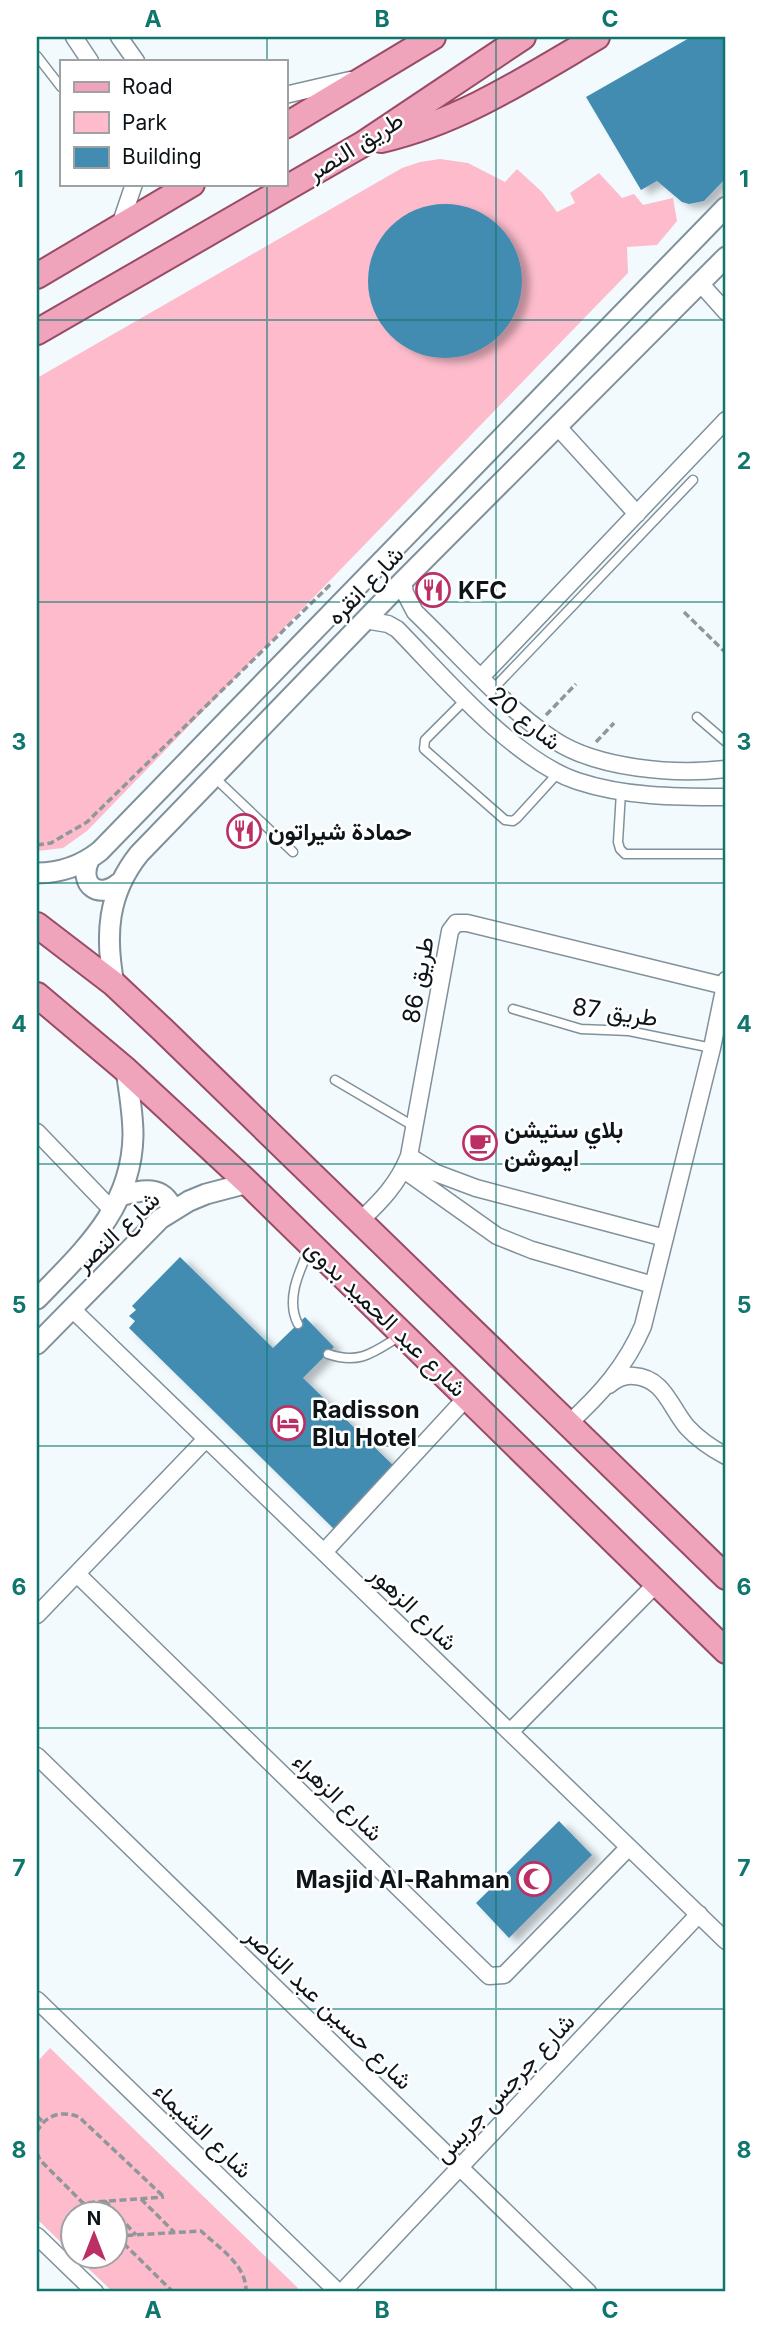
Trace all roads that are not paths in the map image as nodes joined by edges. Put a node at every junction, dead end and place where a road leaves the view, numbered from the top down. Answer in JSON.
{"nodes":[{"id":1,"x":74,"y":37,"type":"edge"},
{"id":2,"x":119,"y":37,"type":"edge"},
{"id":3,"x":399,"y":37,"type":"edge"},
{"id":4,"x":433,"y":37,"type":"edge"},
{"id":5,"x":523,"y":37,"type":"edge"},
{"id":6,"x":597,"y":37,"type":"edge"},
{"id":7,"x":37,"y":56,"type":"edge"},
{"id":8,"x":89,"y":60,"type":"edge"},
{"id":9,"x":135,"y":60,"type":"edge"},
{"id":10,"x":366,"y":76,"type":"junction"},
{"id":11,"x":60,"y":86,"type":"edge"},
{"id":12,"x":287,"y":95,"type":"edge"},
{"id":13,"x":287,"y":125,"type":"edge"},
{"id":14,"x":363,"y":144,"type":"junction"},
{"id":15,"x":133,"y":186,"type":"edge"},
{"id":16,"x":189,"y":186,"type":"edge"},
{"id":17,"x":726,"y":207,"type":"edge"},
{"id":18,"x":118,"y":229,"type":"junction"},
{"id":19,"x":726,"y":257,"type":"edge"},
{"id":20,"x":37,"y":276,"type":"edge"},
{"id":21,"x":700,"y":283,"type":"junction"},
{"id":22,"x":726,"y":312,"type":"edge"},
{"id":23,"x":37,"y":332,"type":"edge"},
{"id":24,"x":726,"y":420,"type":"edge"},
{"id":25,"x":557,"y":426,"type":"junction"},
{"id":26,"x":693,"y":480,"type":"dead end"},
{"id":27,"x":637,"y":514,"type":"junction"},
{"id":28,"x":403,"y":580,"type":"junction"},
{"id":29,"x":365,"y":620,"type":"junction"},
{"id":30,"x":482,"y":676,"type":"junction"},
{"id":31,"x":494,"y":688,"type":"junction"},
{"id":32,"x":466,"y":699,"type":"junction"},
{"id":33,"x":696,"y":717,"type":"dead end"},
{"id":34,"x":726,"y":742,"type":"edge"},
{"id":35,"x":726,"y":769,"type":"edge"},
{"id":36,"x":692,"y":771,"type":"junction"},
{"id":37,"x":558,"y":773,"type":"junction"},
{"id":38,"x":214,"y":777,"type":"junction"},
{"id":39,"x":621,"y":792,"type":"junction"},
{"id":40,"x":691,"y":797,"type":"junction"},
{"id":41,"x":726,"y":797,"type":"edge"},
{"id":42,"x":293,"y":852,"type":"dead end"},
{"id":43,"x":726,"y":854,"type":"edge"},
{"id":44,"x":89,"y":860,"type":"junction"},
{"id":45,"x":37,"y":873,"type":"edge"},
{"id":46,"x":119,"y":883,"type":"junction"},
{"id":47,"x":37,"y":925,"type":"edge"},
{"id":48,"x":726,"y":983,"type":"edge"},
{"id":49,"x":114,"y":984,"type":"junction"},
{"id":50,"x":37,"y":995,"type":"edge"},
{"id":51,"x":513,"y":1009,"type":"dead end"},
{"id":52,"x":712,"y":1048,"type":"junction"},
{"id":53,"x":126,"y":1070,"type":"junction"},
{"id":54,"x":335,"y":1080,"type":"dead end"},
{"id":55,"x":415,"y":1127,"type":"junction"},
{"id":56,"x":37,"y":1132,"type":"edge"},
{"id":57,"x":406,"y":1163,"type":"junction"},
{"id":58,"x":248,"y":1183,"type":"junction"},
{"id":59,"x":117,"y":1204,"type":"junction"},
{"id":60,"x":173,"y":1210,"type":"junction"},
{"id":61,"x":360,"y":1221,"type":"junction"},
{"id":62,"x":664,"y":1238,"type":"junction"},
{"id":63,"x":311,"y":1245,"type":"junction"},
{"id":64,"x":653,"y":1286,"type":"junction"},
{"id":65,"x":37,"y":1299,"type":"edge"},
{"id":66,"x":71,"y":1308,"type":"junction"},
{"id":67,"x":298,"y":1324,"type":"dead end"},
{"id":68,"x":403,"y":1334,"type":"junction"},
{"id":69,"x":37,"y":1344,"type":"edge"},
{"id":70,"x":328,"y":1354,"type":"dead end"},
{"id":71,"x":604,"y":1388,"type":"junction"},
{"id":72,"x":467,"y":1397,"type":"junction"},
{"id":73,"x":568,"y":1424,"type":"junction"},
{"id":74,"x":206,"y":1439,"type":"junction"},
{"id":75,"x":726,"y":1456,"type":"edge"},
{"id":76,"x":324,"y":1552,"type":"junction"},
{"id":77,"x":76,"y":1574,"type":"junction"},
{"id":78,"x":726,"y":1577,"type":"edge"},
{"id":79,"x":657,"y":1583,"type":"junction"},
{"id":80,"x":37,"y":1615,"type":"edge"},
{"id":81,"x":726,"y":1651,"type":"edge"},
{"id":82,"x":510,"y":1732,"type":"junction"},
{"id":83,"x":37,"y":1756,"type":"edge"},
{"id":84,"x":629,"y":1847,"type":"junction"},
{"id":85,"x":699,"y":1914,"type":"junction"},
{"id":86,"x":726,"y":1941,"type":"edge"},
{"id":87,"x":37,"y":2000,"type":"edge"},
{"id":88,"x":460,"y":2167,"type":"junction"},
{"id":89,"x":37,"y":2236,"type":"edge"},
{"id":90,"x":583,"y":2290,"type":"edge"},
{"id":91,"x":95,"y":2292,"type":"edge"},
{"id":92,"x":340,"y":2292,"type":"edge"}],
"edges":[{"from":1,"to":8,"type":"street"},
{"from":2,"to":9,"type":"street"},
{"from":3,"to":10,"type":"main road"},
{"from":4,"to":10,"type":"main road"},
{"from":5,"to":14,"type":"main road","name":"طريق النصر"},
{"from":6,"to":14,"type":"main road"},
{"from":7,"to":11,"type":"lane"},
{"from":10,"to":12,"type":"street"},
{"from":10,"to":13,"type":"main road"},
{"from":14,"to":23,"type":"main road","name":"طريق النصر"},
{"from":15,"to":18,"type":"street"},
{"from":16,"to":18,"type":"main road"},
{"from":17,"to":44,"type":"street","name":"شارع انقره"},
{"from":18,"to":20,"type":"main road"},
{"from":19,"to":21,"type":"street","name":"شارع انقره"},
{"from":21,"to":22,"type":"street"},
{"from":21,"to":25,"type":"street","name":"شارع انقره"},
{"from":24,"to":27,"type":"street"},
{"from":25,"to":27,"type":"street"},
{"from":25,"to":28,"type":"street","name":"شارع انقره"},
{"from":26,"to":31,"type":"lane"},
{"from":27,"to":30,"type":"street"},
{"from":28,"to":29,"type":"street","name":"شارع انقره"},
{"from":28,"to":30,"type":"street","name":"شارع 20"},
{"from":29,"to":32,"type":"street","name":"شارع 20"},
{"from":29,"to":38,"type":"street","name":"شارع انقره"},
{"from":30,"to":31,"type":"street","name":"شارع 20"},
{"from":31,"to":36,"type":"street","name":"شارع 20"},
{"from":32,"to":37,"type":"street","name":"شارع 20"},
{"from":32,"to":37,"type":"lane"},
{"from":33,"to":34,"type":"lane"},
{"from":35,"to":36,"type":"street","name":"شارع 20"},
{"from":36,"to":40,"type":"street"},
{"from":37,"to":39,"type":"street","name":"شارع 20"},
{"from":38,"to":42,"type":"lane"},
{"from":38,"to":46,"type":"street","name":"شارع انقره"},
{"from":39,"to":40,"type":"street","name":"شارع 20"},
{"from":39,"to":43,"type":"lane"},
{"from":40,"to":41,"type":"street","name":"شارع 20"},
{"from":44,"to":45,"type":"street","name":"شارع انقره"},
{"from":44,"to":46,"type":"street"},
{"from":46,"to":49,"type":"street","name":"شارع انقره"},
{"from":47,"to":49,"type":"main road","name":"شارع عبد الحميد بدوى"},
{"from":48,"to":52,"type":"street"},
{"from":48,"to":55,"type":"street","name":"طريق 86"},
{"from":49,"to":61,"type":"main road","name":"شارع عبد الحميد بدوى"},
{"from":50,"to":53,"type":"main road","name":"شارع عبد الحميد بدوى"},
{"from":51,"to":52,"type":"lane","name":"طريق 87"},
{"from":52,"to":62,"type":"street"},
{"from":53,"to":58,"type":"main road","name":"شارع عبد الحميد بدوى"},
{"from":53,"to":59,"type":"street","name":"شارع النصر"},
{"from":54,"to":55,"type":"lane"},
{"from":55,"to":57,"type":"street","name":"طريق 86"},
{"from":56,"to":59,"type":"street"},
{"from":57,"to":61,"type":"street","name":"طريق 86"},
{"from":57,"to":62,"type":"street"},
{"from":57,"to":64,"type":"street"},
{"from":58,"to":60,"type":"street","name":"شارع النصر"},
{"from":58,"to":63,"type":"main road","name":"شارع عبد الحميد بدوى"},
{"from":59,"to":60,"type":"street"},
{"from":59,"to":65,"type":"street","name":"شارع النصر"},
{"from":60,"to":66,"type":"street","name":"شارع النصر"},
{"from":61,"to":73,"type":"main road","name":"شارع عبد الحميد بدوى"},
{"from":62,"to":64,"type":"street"},
{"from":63,"to":67,"type":"lane"},
{"from":63,"to":68,"type":"main road","name":"شارع عبد الحميد بدوى"},
{"from":64,"to":71,"type":"street"},
{"from":66,"to":69,"type":"street","name":"شارع النصر"},
{"from":66,"to":74,"type":"street","name":"شارع الزهور"},
{"from":68,"to":70,"type":"lane"},
{"from":68,"to":72,"type":"main road","name":"شارع عبد الحميد بدوى"},
{"from":71,"to":73,"type":"street"},
{"from":71,"to":75,"type":"street"},
{"from":72,"to":76,"type":"street"},
{"from":72,"to":79,"type":"main road","name":"شارع عبد الحميد بدوى"},
{"from":73,"to":78,"type":"main road","name":"شارع عبد الحميد بدوى"},
{"from":74,"to":76,"type":"street","name":"شارع الزهور"},
{"from":74,"to":77,"type":"street"},
{"from":76,"to":82,"type":"street","name":"شارع الزهور"},
{"from":77,"to":80,"type":"street"},
{"from":77,"to":84,"type":"street","name":"شارع الزهراء"},
{"from":79,"to":81,"type":"main road","name":"شارع عبد الحميد بدوى"},
{"from":79,"to":82,"type":"street"},
{"from":82,"to":84,"type":"street","name":"شارع الزهور"},
{"from":83,"to":88,"type":"street","name":"شارع حسين عبد الناصر"},
{"from":84,"to":85,"type":"street","name":"شارع الزهور"},
{"from":85,"to":86,"type":"street","name":"شارع الزهور"},
{"from":85,"to":88,"type":"street","name":"شارع جرجس جريس"},
{"from":87,"to":92,"type":"street","name":"شارع الشيماء"},
{"from":88,"to":90,"type":"street","name":"شارع حسين عبد الناصر"},
{"from":88,"to":92,"type":"street","name":"شارع جرجس جريس"},
{"from":89,"to":91,"type":"street"}]}
